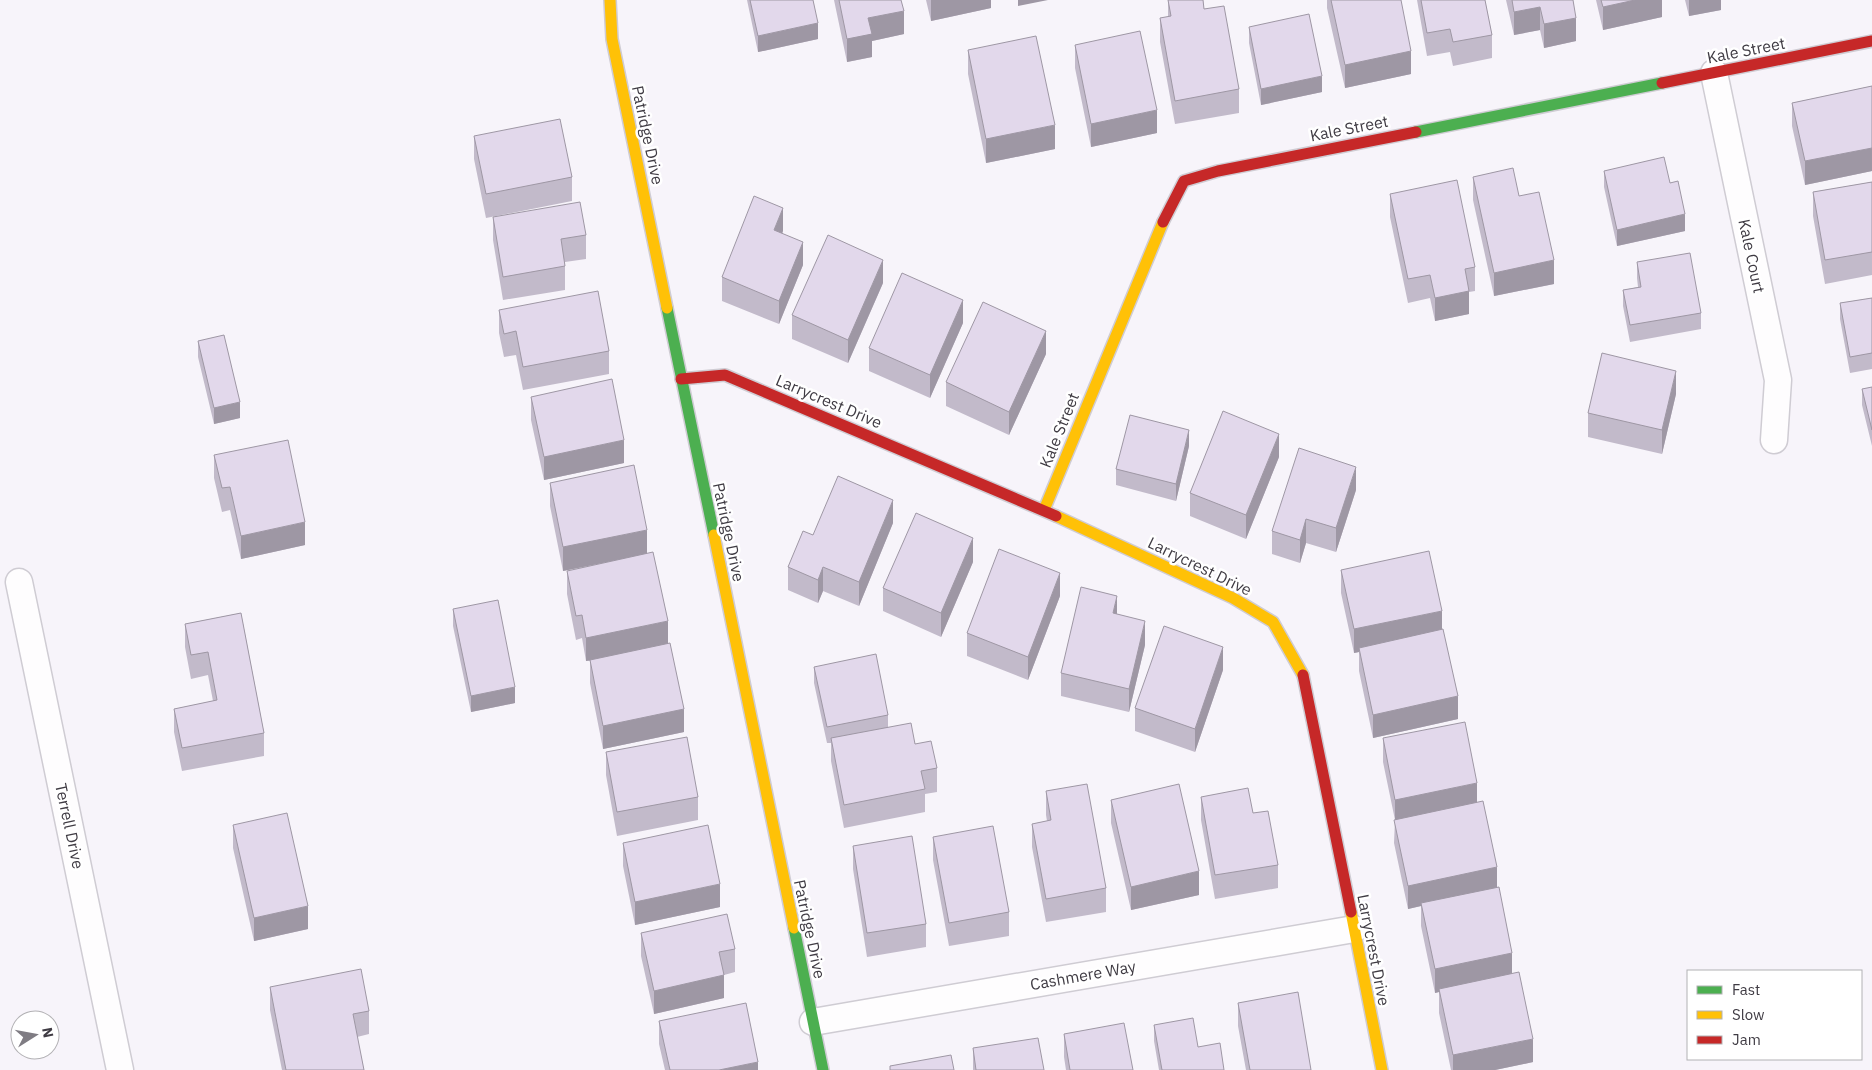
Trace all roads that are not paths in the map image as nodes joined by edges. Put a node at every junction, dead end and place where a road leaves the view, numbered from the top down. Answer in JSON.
{"nodes":[{"id":1,"x":610,"y":0,"type":"edge"},
{"id":2,"x":1872,"y":41,"type":"edge"},
{"id":3,"x":1714,"y":73,"type":"junction"},
{"id":4,"x":682,"y":379,"type":"junction"},
{"id":5,"x":1774,"y":440,"type":"dead end"},
{"id":6,"x":1044,"y":510,"type":"junction"},
{"id":7,"x":20,"y":582,"type":"dead end"},
{"id":8,"x":1354,"y":928,"type":"junction"},
{"id":9,"x":813,"y":1022,"type":"junction"},
{"id":10,"x":120,"y":1070,"type":"edge"},
{"id":11,"x":823,"y":1070,"type":"edge"},
{"id":12,"x":1382,"y":1070,"type":"edge"}],
"edges":[{"from":1,"to":4,"type":"street","name":"Patridge Drive"},
{"from":2,"to":3,"type":"street","name":"Kale Street"},
{"from":3,"to":5,"type":"street","name":"Kale Court"},
{"from":3,"to":6,"type":"street","name":"Kale Street"},
{"from":4,"to":6,"type":"street","name":"Larrycrest Drive"},
{"from":4,"to":9,"type":"street","name":"Patridge Drive"},
{"from":6,"to":8,"type":"street","name":"Larrycrest Drive"},
{"from":7,"to":10,"type":"street","name":"Terrell Drive"},
{"from":8,"to":9,"type":"street","name":"Cashmere Way"},
{"from":8,"to":12,"type":"street","name":"Larrycrest Drive"},
{"from":9,"to":11,"type":"street","name":"Patridge Drive"}]}
